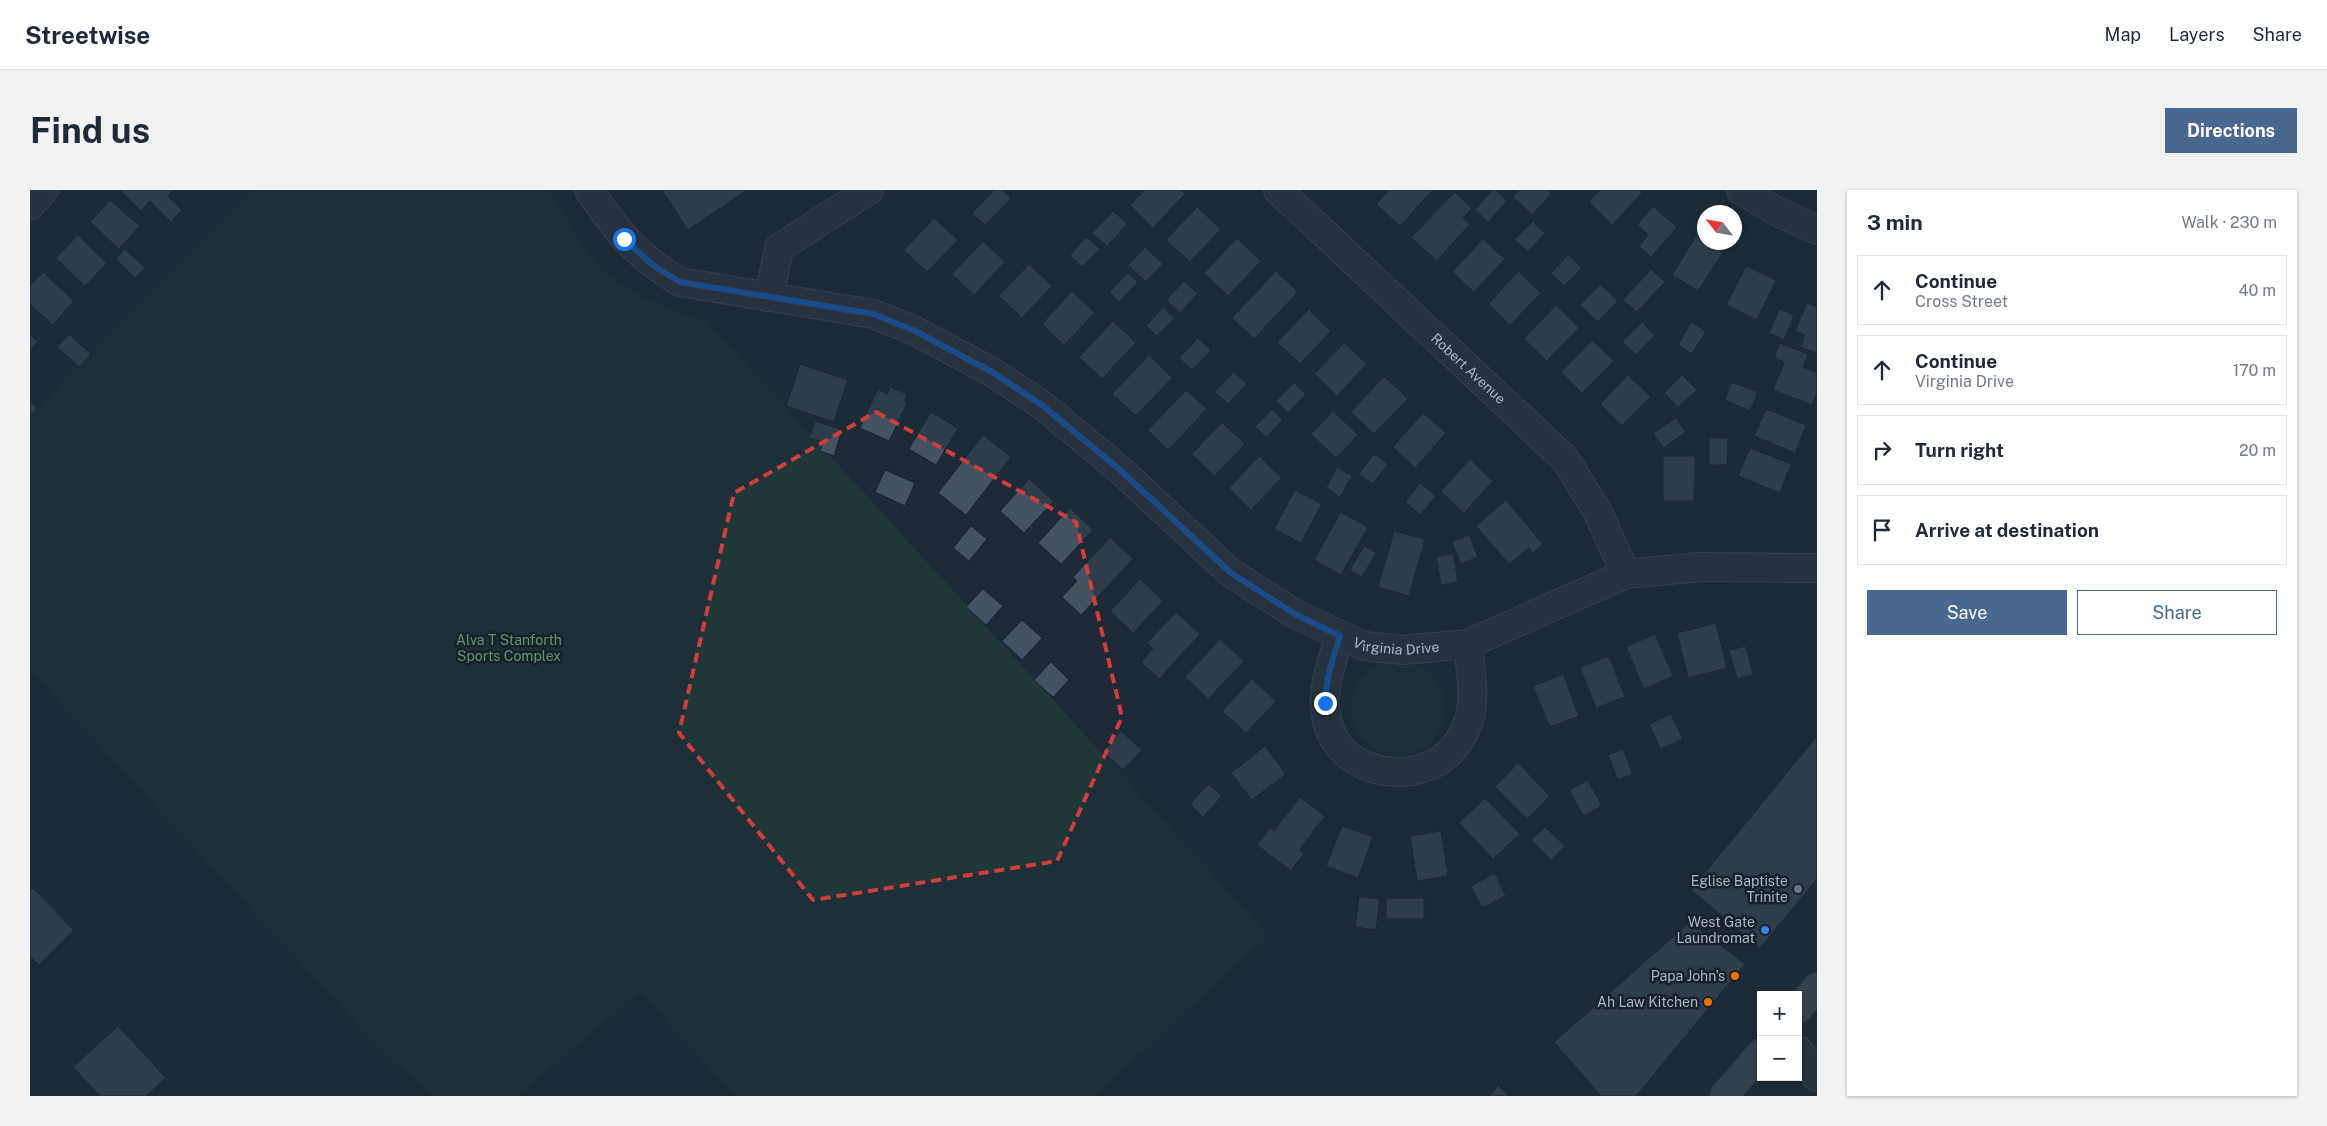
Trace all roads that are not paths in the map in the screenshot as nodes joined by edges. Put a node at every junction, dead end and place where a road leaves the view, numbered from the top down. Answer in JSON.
{"nodes":[{"id":1,"x":44,"y":190,"type":"edge"},
{"id":2,"x":589,"y":190,"type":"edge"},
{"id":3,"x":869,"y":190,"type":"edge"},
{"id":4,"x":1278,"y":190,"type":"edge"},
{"id":5,"x":1741,"y":190,"type":"edge"},
{"id":6,"x":30,"y":205,"type":"edge"},
{"id":7,"x":1817,"y":230,"type":"edge"},
{"id":8,"x":769,"y":297,"type":"junction"},
{"id":9,"x":1817,"y":568,"type":"edge"},
{"id":10,"x":1626,"y":574,"type":"junction"},
{"id":11,"x":1340,"y":636,"type":"junction"},
{"id":12,"x":1468,"y":644,"type":"junction"},
{"id":13,"x":1817,"y":987,"type":"edge"},
{"id":14,"x":1802,"y":1004,"type":"edge"},
{"id":15,"x":1802,"y":1055,"type":"edge"},
{"id":16,"x":1757,"y":1058,"type":"edge"},
{"id":17,"x":1817,"y":1076,"type":"edge"},
{"id":18,"x":1724,"y":1096,"type":"edge"}],
"edges":[{"from":1,"to":6,"type":"street"},
{"from":2,"to":8,"type":"street","name":"Virginia Drive"},
{"from":3,"to":8,"type":"street"},
{"from":4,"to":10,"type":"street","name":"Robert Avenue"},
{"from":5,"to":7,"type":"street"},
{"from":8,"to":11,"type":"street","name":"Virginia Drive"},
{"from":9,"to":10,"type":"street","name":"Virginia Drive"},
{"from":10,"to":12,"type":"street","name":"Virginia Drive"},
{"from":11,"to":12,"type":"street","name":"Virginia Drive"},
{"from":11,"to":12,"type":"street"},
{"from":13,"to":14,"type":"main road"},
{"from":15,"to":17,"type":"street"},
{"from":16,"to":18,"type":"main road"}]}
